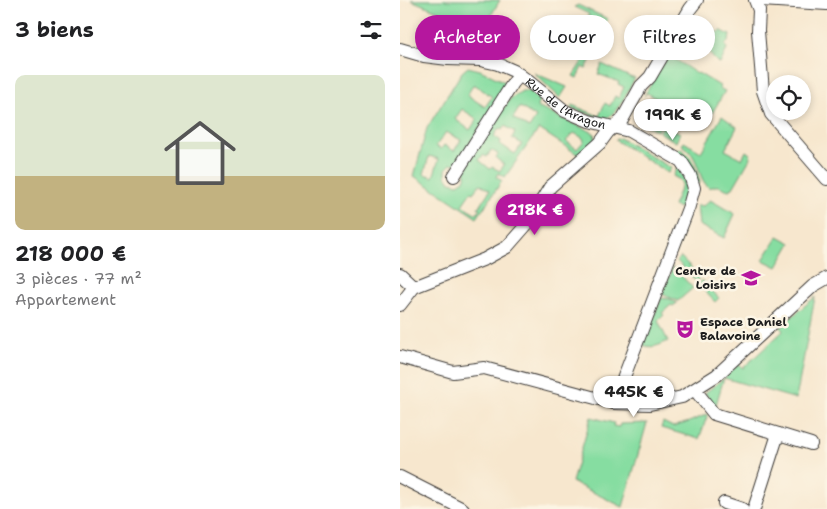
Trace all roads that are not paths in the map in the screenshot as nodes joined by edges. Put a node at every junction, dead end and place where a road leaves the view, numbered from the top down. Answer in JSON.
{"nodes":[{"id":1,"x":697,"y":0,"type":"edge"},
{"id":2,"x":755,"y":0,"type":"edge"},
{"id":3,"x":761,"y":0,"type":"edge"},
{"id":4,"x":827,"y":4,"type":"edge"},
{"id":5,"x":400,"y":49,"type":"edge"},
{"id":6,"x":520,"y":75,"type":"junction"},
{"id":7,"x":614,"y":126,"type":"junction"},
{"id":8,"x":454,"y":176,"type":"dead end"},
{"id":9,"x":827,"y":179,"type":"edge"},
{"id":10,"x":400,"y":274,"type":"edge"},
{"id":11,"x":826,"y":280,"type":"edge"},
{"id":12,"x":414,"y":287,"type":"junction"},
{"id":13,"x":400,"y":306,"type":"edge"},
{"id":14,"x":400,"y":357,"type":"edge"},
{"id":15,"x":695,"y":390,"type":"junction"},
{"id":16,"x":614,"y":402,"type":"junction"},
{"id":17,"x":778,"y":434,"type":"junction"},
{"id":18,"x":811,"y":444,"type":"dead end"},
{"id":19,"x":400,"y":476,"type":"edge"},
{"id":20,"x":724,"y":504,"type":"dead end"},
{"id":21,"x":463,"y":509,"type":"edge"},
{"id":22,"x":742,"y":509,"type":"edge"},
{"id":23,"x":754,"y":509,"type":"edge"}],
"edges":[{"from":1,"to":7,"type":"street"},
{"from":2,"to":9,"type":"street"},
{"from":3,"to":4,"type":"street"},
{"from":5,"to":6,"type":"street","name":"Rue de l'Aragon"},
{"from":6,"to":7,"type":"street","name":"Rue de l'Aragon"},
{"from":6,"to":8,"type":"street"},
{"from":7,"to":12,"type":"street"},
{"from":7,"to":16,"type":"street","name":"Rue de l'Aragon"},
{"from":10,"to":12,"type":"street"},
{"from":11,"to":15,"type":"street"},
{"from":12,"to":13,"type":"street"},
{"from":14,"to":16,"type":"street"},
{"from":15,"to":16,"type":"street"},
{"from":15,"to":17,"type":"street"},
{"from":17,"to":18,"type":"street"},
{"from":17,"to":23,"type":"street"},
{"from":19,"to":21,"type":"street"},
{"from":20,"to":22,"type":"street"}]}
